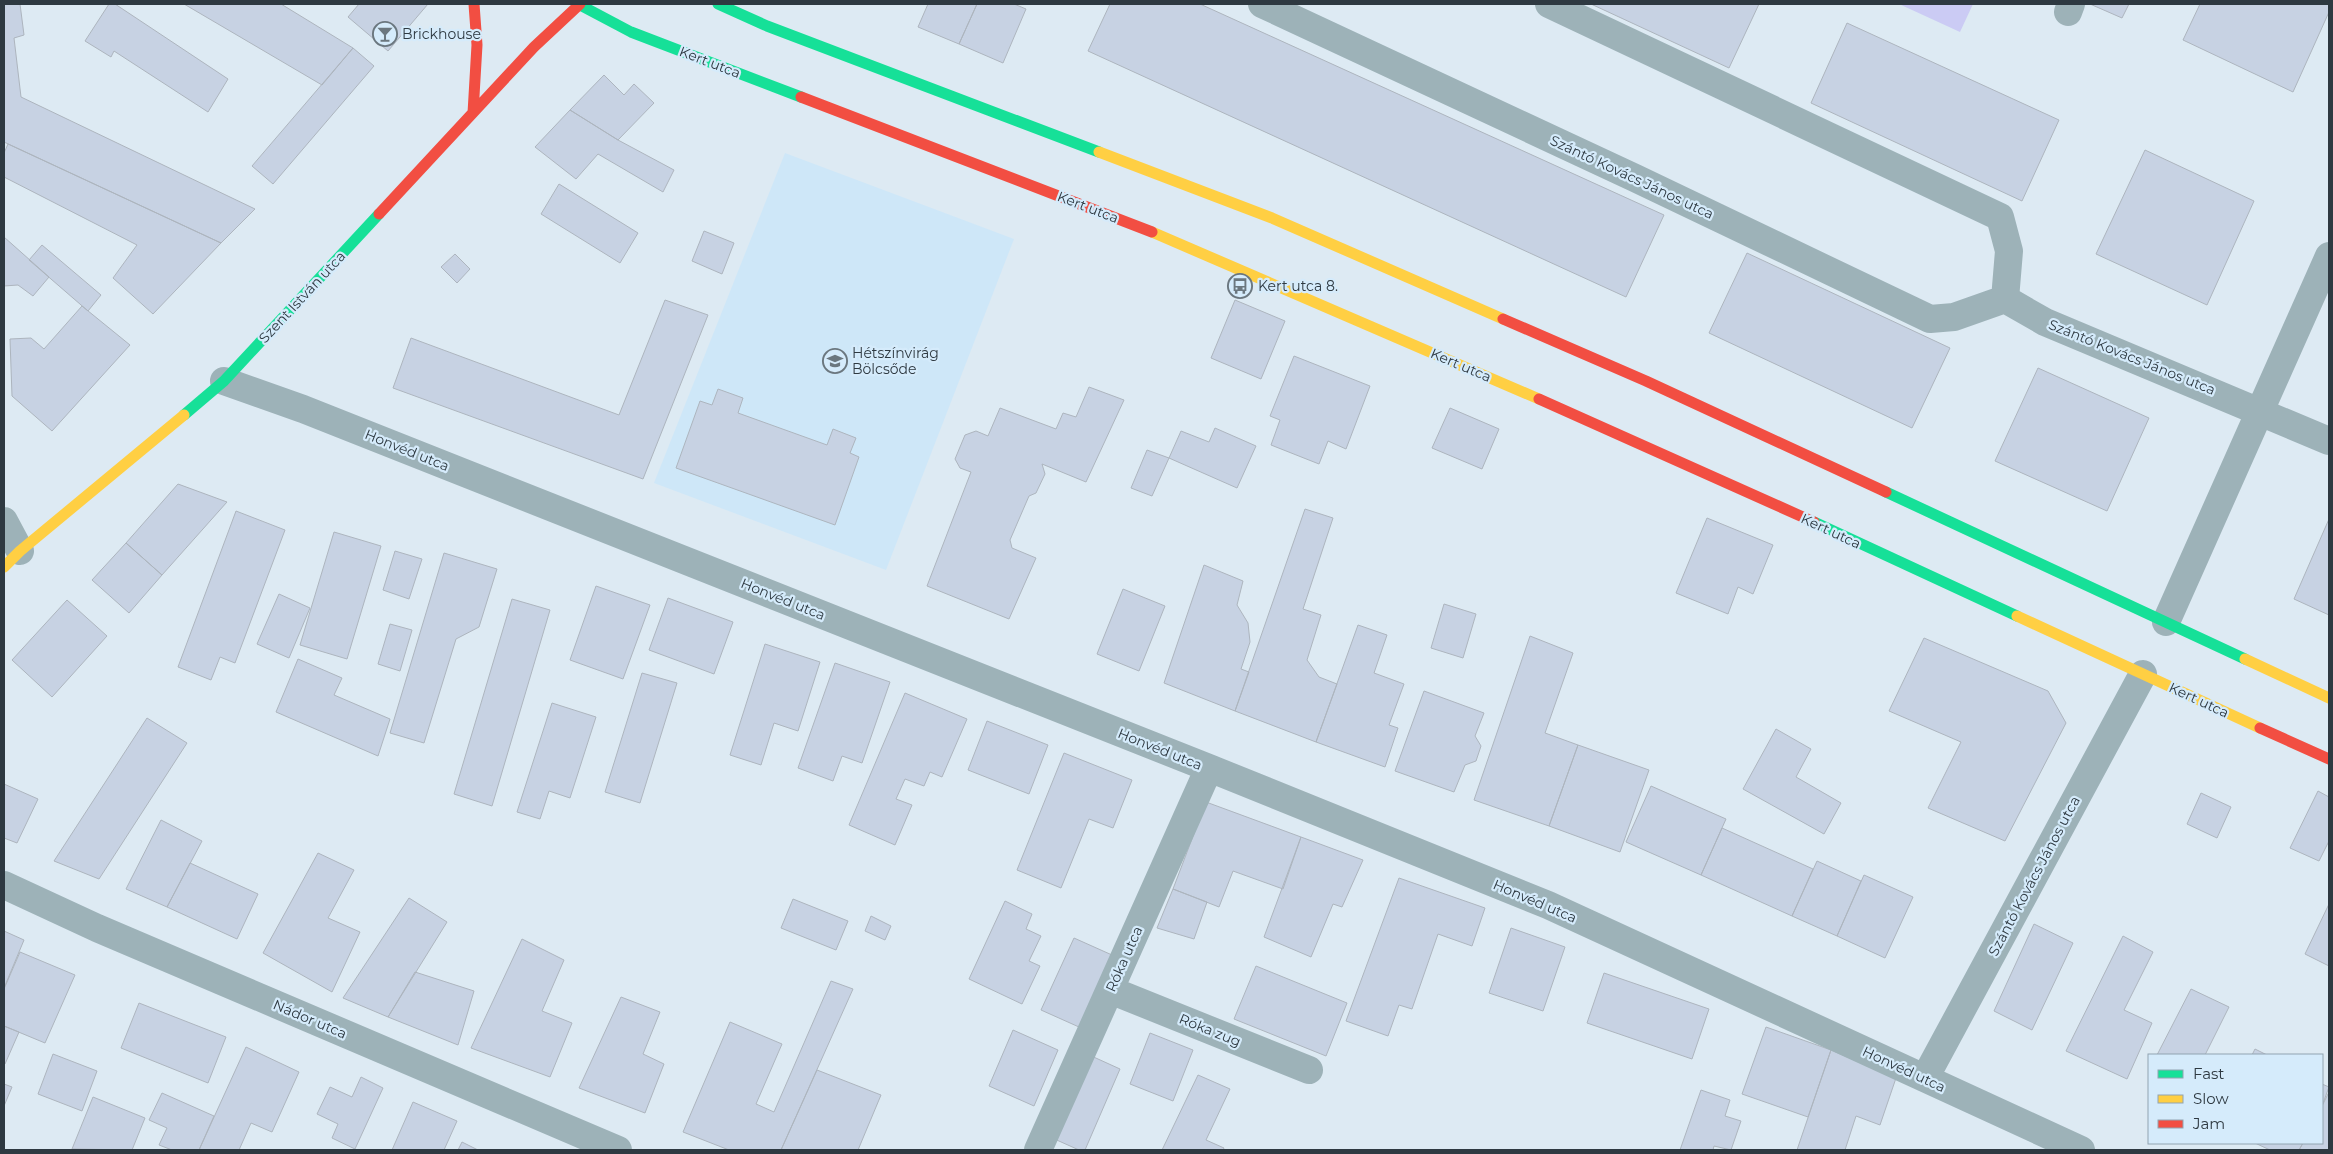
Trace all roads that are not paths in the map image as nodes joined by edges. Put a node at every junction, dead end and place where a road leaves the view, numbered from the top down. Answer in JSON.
{"nodes":[{"id":1,"x":474,"y":4,"type":"edge"},
{"id":2,"x":579,"y":4,"type":"edge"},
{"id":3,"x":718,"y":4,"type":"edge"},
{"id":4,"x":1262,"y":4,"type":"edge"},
{"id":5,"x":1549,"y":4,"type":"edge"},
{"id":6,"x":761,"y":11,"type":"dead end"},
{"id":7,"x":767,"y":26,"type":"junction"},
{"id":8,"x":473,"y":113,"type":"junction"},
{"id":9,"x":2329,"y":256,"type":"edge"},
{"id":10,"x":2005,"y":299,"type":"junction"},
{"id":11,"x":224,"y":381,"type":"junction"},
{"id":12,"x":2260,"y":410,"type":"junction"},
{"id":13,"x":2329,"y":441,"type":"edge"},
{"id":14,"x":4,"y":521,"type":"edge"},
{"id":15,"x":12,"y":559,"type":"edge"},
{"id":16,"x":2166,"y":622,"type":"junction"},
{"id":17,"x":2143,"y":674,"type":"junction"},
{"id":18,"x":2329,"y":698,"type":"edge"},
{"id":19,"x":2329,"y":759,"type":"edge"},
{"id":20,"x":1209,"y":768,"type":"junction"},
{"id":21,"x":4,"y":885,"type":"edge"},
{"id":22,"x":1110,"y":990,"type":"junction"},
{"id":23,"x":1309,"y":1070,"type":"dead end"},
{"id":24,"x":1925,"y":1078,"type":"junction"},
{"id":25,"x":618,"y":1150,"type":"edge"},
{"id":26,"x":1038,"y":1150,"type":"edge"},
{"id":27,"x":2081,"y":1150,"type":"edge"}],
"edges":[{"from":1,"to":8,"type":"main road"},
{"from":2,"to":8,"type":"main road","name":"Szent István utca"},
{"from":2,"to":17,"type":"main road","name":"Kert utca"},
{"from":3,"to":7,"type":"main road"},
{"from":4,"to":10,"type":"street","name":"Szántó Kovács János utca"},
{"from":5,"to":10,"type":"street"},
{"from":6,"to":7,"type":"main road"},
{"from":7,"to":16,"type":"main road"},
{"from":8,"to":11,"type":"main road","name":"Szent István utca"},
{"from":9,"to":12,"type":"street"},
{"from":10,"to":12,"type":"street","name":"Szántó Kovács János utca"},
{"from":11,"to":15,"type":"main road","name":"Szent István utca"},
{"from":11,"to":20,"type":"street","name":"Honvéd utca"},
{"from":12,"to":13,"type":"street","name":"Szántó Kovács János utca"},
{"from":12,"to":16,"type":"street"},
{"from":14,"to":15,"type":"street"},
{"from":16,"to":18,"type":"main road"},
{"from":17,"to":19,"type":"main road","name":"Kert utca"},
{"from":17,"to":24,"type":"street","name":"Szántó Kovács János utca"},
{"from":20,"to":22,"type":"street","name":"Róka utca"},
{"from":20,"to":24,"type":"street","name":"Honvéd utca"},
{"from":21,"to":25,"type":"street","name":"Nádor utca"},
{"from":22,"to":23,"type":"street","name":"Róka zug"},
{"from":22,"to":26,"type":"street","name":"Róka utca"},
{"from":24,"to":27,"type":"street","name":"Honvéd utca"}]}
